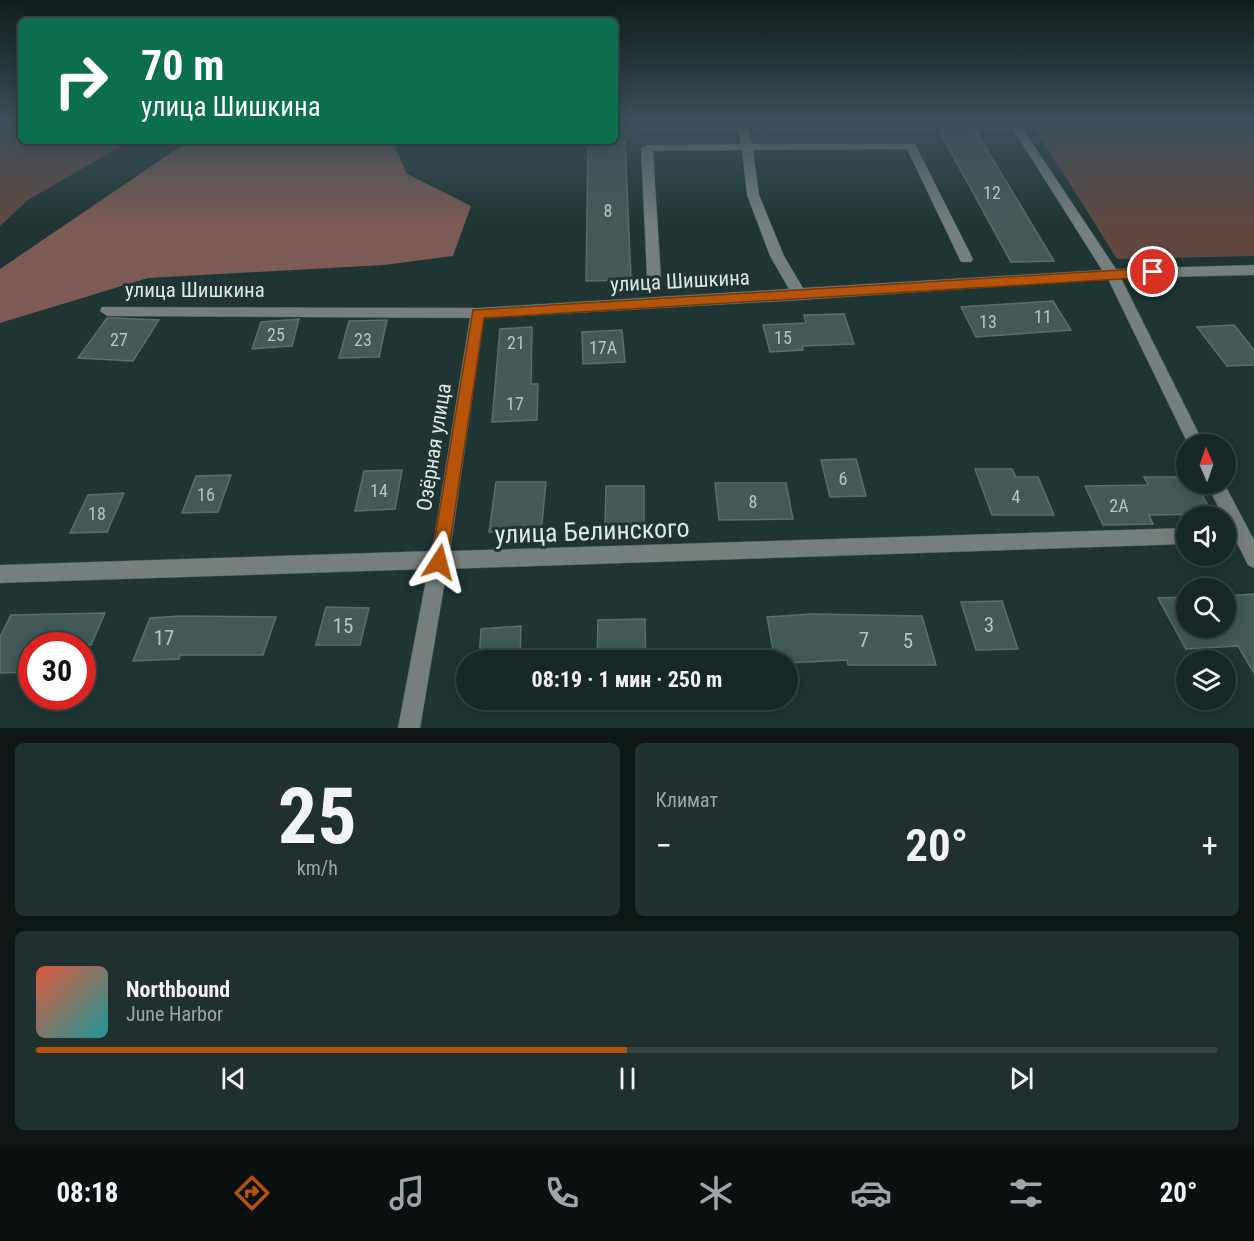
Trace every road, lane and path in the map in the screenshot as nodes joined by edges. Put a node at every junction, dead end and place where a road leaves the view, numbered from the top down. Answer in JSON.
{"nodes":[{"id":1,"x":647,"y":157,"type":"edge"},
{"id":2,"x":748,"y":157,"type":"edge"},
{"id":3,"x":916,"y":157,"type":"edge"},
{"id":4,"x":1036,"y":157,"type":"edge"},
{"id":5,"x":966,"y":259,"type":"dead end"},
{"id":6,"x":1254,"y":270,"type":"edge"},
{"id":7,"x":1112,"y":274,"type":"junction"},
{"id":8,"x":654,"y":278,"type":"dead end"},
{"id":9,"x":800,"y":295,"type":"junction"},
{"id":10,"x":107,"y":311,"type":"dead end"},
{"id":11,"x":478,"y":314,"type":"junction"},
{"id":12,"x":1191,"y":434,"type":"edge"},
{"id":13,"x":1176,"y":536,"type":"edge"},
{"id":14,"x":1236,"y":538,"type":"edge"},
{"id":15,"x":1254,"y":559,"type":"edge"},
{"id":16,"x":439,"y":562,"type":"junction"},
{"id":17,"x":0,"y":574,"type":"edge"},
{"id":18,"x":409,"y":728,"type":"edge"}],
"edges":[{"from":1,"to":8,"type":"street"},
{"from":2,"to":9,"type":"street"},
{"from":3,"to":5,"type":"street"},
{"from":4,"to":7,"type":"street"},
{"from":6,"to":7,"type":"street","name":"улица Шишкина"},
{"from":7,"to":9,"type":"street","name":"улица Шишкина"},
{"from":7,"to":12,"type":"street"},
{"from":9,"to":11,"type":"street","name":"улица Шишкина"},
{"from":10,"to":11,"type":"street","name":"улица Шишкина"},
{"from":11,"to":16,"type":"street","name":"Озёрная улица"},
{"from":13,"to":16,"type":"street","name":"улица Белинского"},
{"from":14,"to":15,"type":"street"},
{"from":16,"to":17,"type":"street","name":"улица Белинского"},
{"from":16,"to":18,"type":"street","name":"Озёрная улица"}]}
